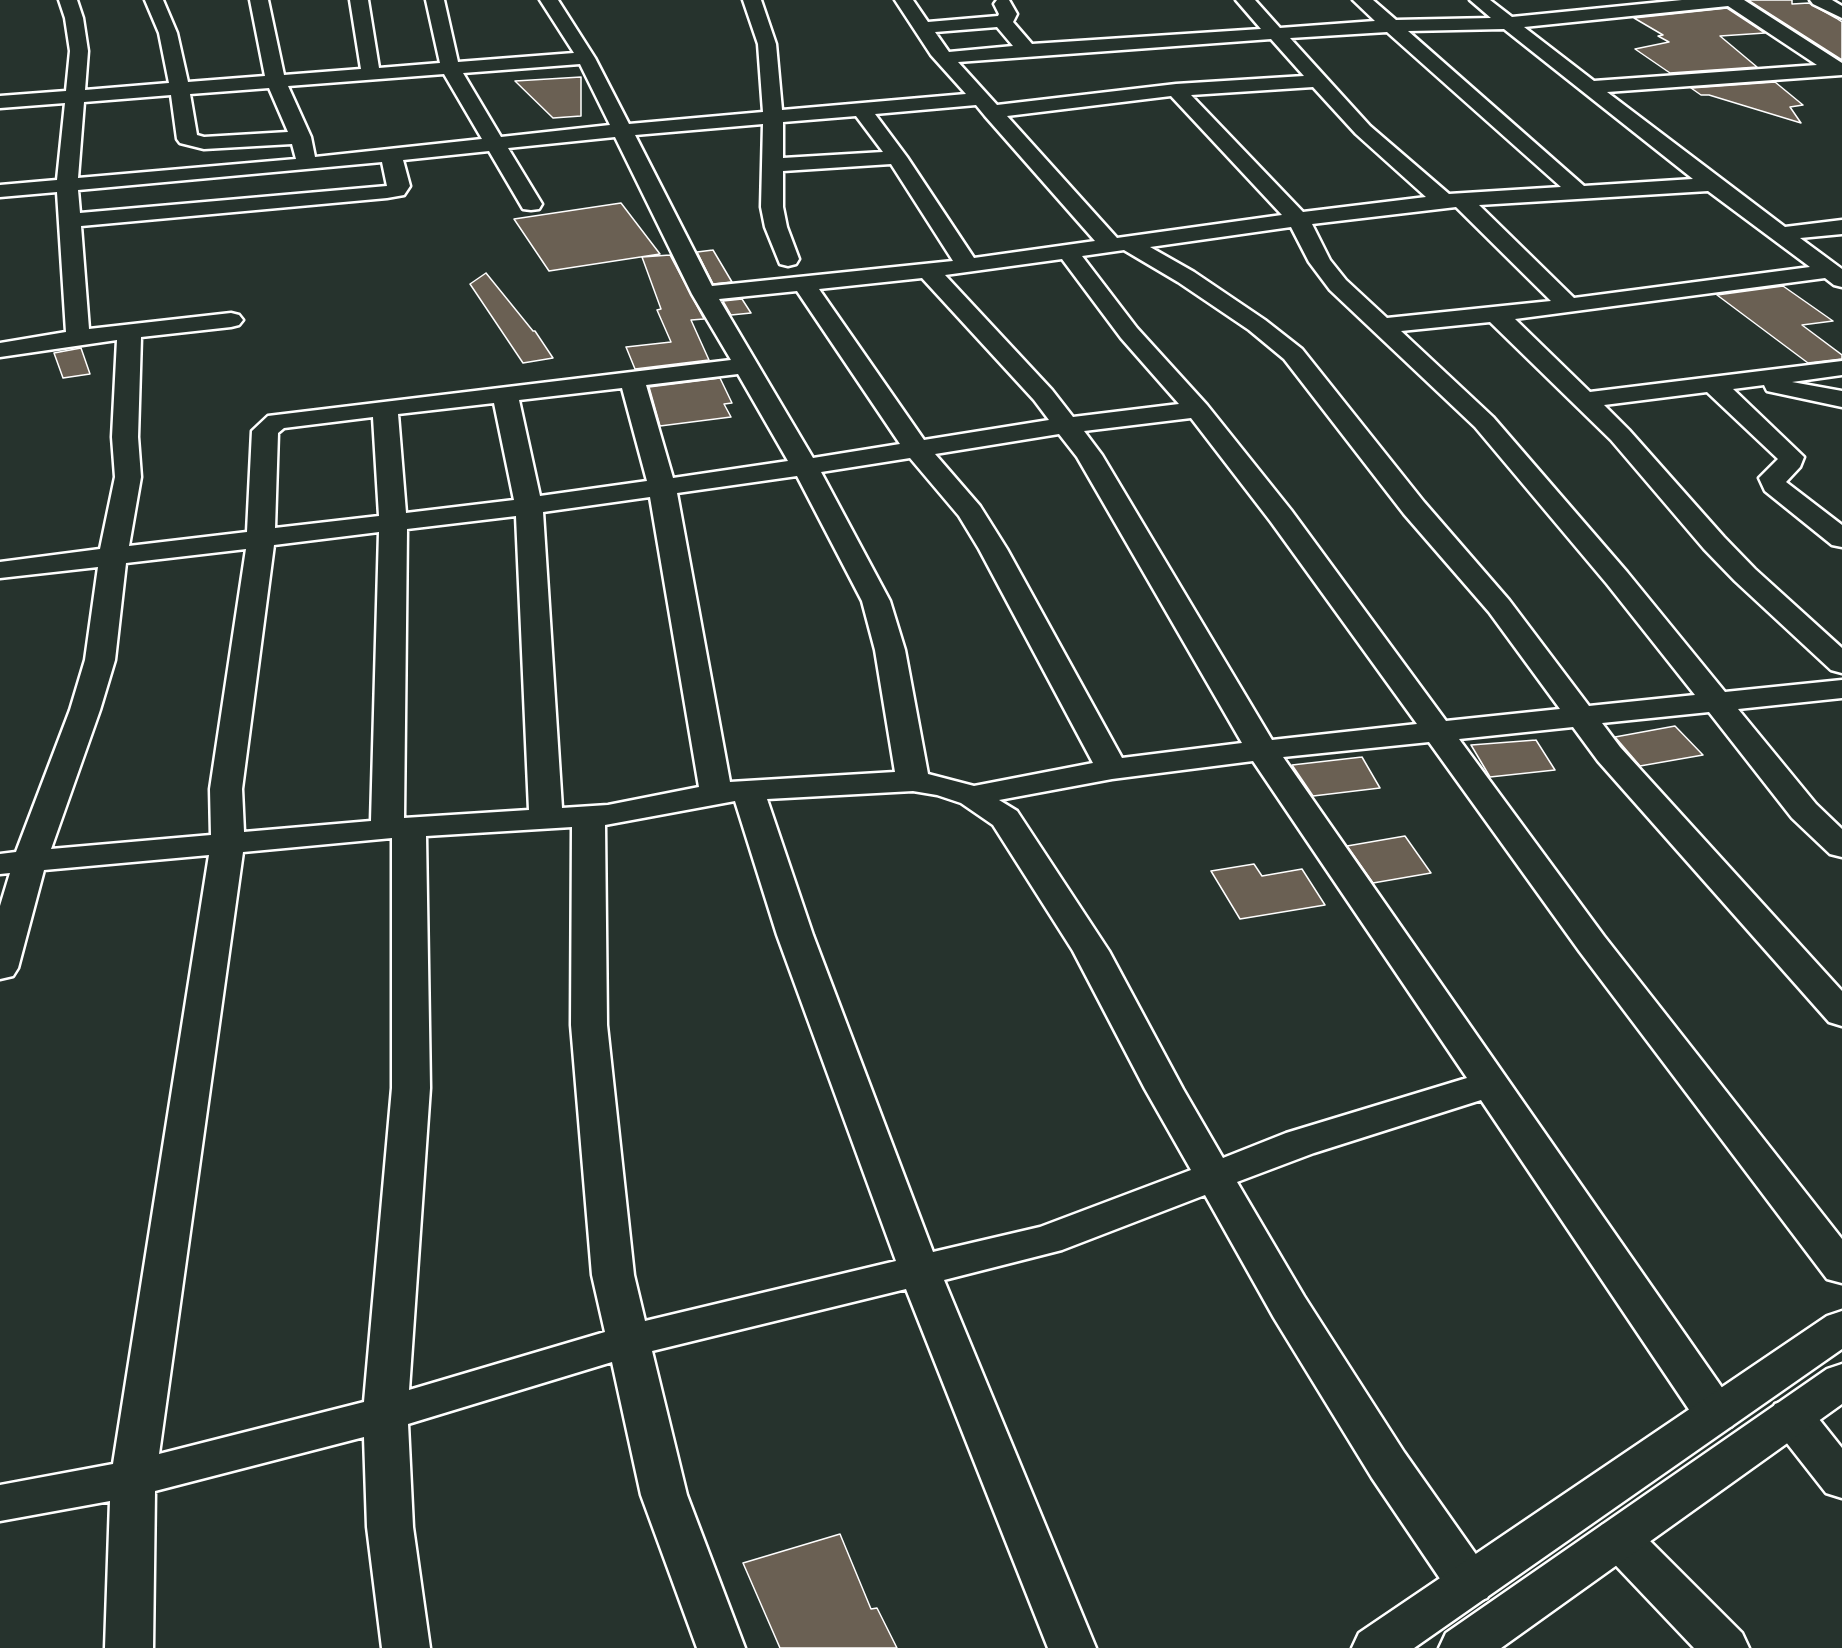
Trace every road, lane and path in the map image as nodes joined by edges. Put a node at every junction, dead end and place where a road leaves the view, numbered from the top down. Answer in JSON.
{"nodes":[{"id":1,"x":68,"y":0,"type":"edge"},
{"id":2,"x":154,"y":0,"type":"edge"},
{"id":3,"x":259,"y":0,"type":"edge"},
{"id":4,"x":359,"y":0,"type":"edge"},
{"id":5,"x":435,"y":0,"type":"edge"},
{"id":6,"x":549,"y":0,"type":"edge"},
{"id":7,"x":752,"y":0,"type":"edge"},
{"id":8,"x":904,"y":0,"type":"edge"},
{"id":9,"x":1000,"y":0,"type":"edge"},
{"id":10,"x":1245,"y":0,"type":"edge"},
{"id":11,"x":1362,"y":0,"type":"edge"},
{"id":12,"x":1479,"y":0,"type":"edge"},
{"id":13,"x":1732,"y":0,"type":"edge"},
{"id":14,"x":1820,"y":0,"type":"edge"},
{"id":15,"x":1842,"y":13,"type":"edge"},
{"id":16,"x":1002,"y":21,"type":"junction"},
{"id":17,"x":1507,"y":22,"type":"junction"},
{"id":18,"x":1389,"y":26,"type":"junction"},
{"id":19,"x":923,"y":28,"type":"junction"},
{"id":20,"x":1278,"y":33,"type":"junction"},
{"id":21,"x":1184,"y":40,"type":"junction"},
{"id":22,"x":1027,"y":50,"type":"junction"},
{"id":23,"x":586,"y":58,"type":"junction"},
{"id":24,"x":944,"y":58,"type":"junction"},
{"id":25,"x":450,"y":68,"type":"junction"},
{"id":26,"x":1839,"y":69,"type":"edge"},
{"id":27,"x":371,"y":74,"type":"junction"},
{"id":28,"x":1318,"y":81,"type":"junction"},
{"id":29,"x":276,"y":82,"type":"junction"},
{"id":30,"x":1590,"y":87,"type":"junction"},
{"id":31,"x":180,"y":89,"type":"junction"},
{"id":32,"x":1188,"y":89,"type":"junction"},
{"id":33,"x":75,"y":97,"type":"junction"},
{"id":34,"x":0,"y":102,"type":"edge"},
{"id":35,"x":986,"y":105,"type":"junction"},
{"id":36,"x":863,"y":111,"type":"junction"},
{"id":37,"x":773,"y":118,"type":"junction"},
{"id":38,"x":624,"y":130,"type":"junction"},
{"id":39,"x":301,"y":137,"type":"junction"},
{"id":40,"x":493,"y":144,"type":"junction"},
{"id":41,"x":392,"y":155,"type":"junction"},
{"id":42,"x":897,"y":157,"type":"junction"},
{"id":43,"x":306,"y":164,"type":"junction"},
{"id":44,"x":773,"y":165,"type":"junction"},
{"id":45,"x":1713,"y":184,"type":"junction"},
{"id":46,"x":67,"y":185,"type":"junction"},
{"id":47,"x":0,"y":191,"type":"edge"},
{"id":48,"x":1581,"y":194,"type":"junction"},
{"id":49,"x":1453,"y":201,"type":"junction"},
{"id":50,"x":531,"y":204,"type":"dead end"},
{"id":51,"x":70,"y":220,"type":"junction"},
{"id":52,"x":1299,"y":220,"type":"junction"},
{"id":53,"x":1842,"y":227,"type":"edge"},
{"id":54,"x":1780,"y":234,"type":"junction"},
{"id":55,"x":1119,"y":244,"type":"junction"},
{"id":56,"x":1067,"y":251,"type":"junction"},
{"id":57,"x":788,"y":258,"type":"dead end"},
{"id":58,"x":968,"y":266,"type":"junction"},
{"id":59,"x":928,"y":271,"type":"junction"},
{"id":60,"x":1836,"y":275,"type":"edge"},
{"id":61,"x":803,"y":283,"type":"junction"},
{"id":62,"x":704,"y":294,"type":"junction"},
{"id":63,"x":1569,"y":306,"type":"junction"},
{"id":64,"x":1497,"y":315,"type":"junction"},
{"id":65,"x":231,"y":320,"type":"dead end"},
{"id":66,"x":1384,"y":326,"type":"junction"},
{"id":67,"x":129,"y":332,"type":"junction"},
{"id":68,"x":78,"y":337,"type":"junction"},
{"id":69,"x":0,"y":350,"type":"edge"},
{"id":70,"x":746,"y":366,"type":"junction"},
{"id":71,"x":1842,"y":369,"type":"edge"},
{"id":72,"x":632,"y":379,"type":"junction"},
{"id":73,"x":1751,"y":380,"type":"junction"},
{"id":74,"x":1714,"y":385,"type":"junction"},
{"id":75,"x":505,"y":394,"type":"junction"},
{"id":76,"x":1842,"y":399,"type":"edge"},
{"id":77,"x":1587,"y":400,"type":"junction"},
{"id":78,"x":385,"y":408,"type":"junction"},
{"id":79,"x":1198,"y":410,"type":"junction"},
{"id":80,"x":1066,"y":425,"type":"junction"},
{"id":81,"x":917,"y":448,"type":"junction"},
{"id":82,"x":804,"y":467,"type":"junction"},
{"id":83,"x":662,"y":487,"type":"junction"},
{"id":84,"x":529,"y":506,"type":"junction"},
{"id":85,"x":393,"y":522,"type":"junction"},
{"id":86,"x":1842,"y":538,"type":"edge"},
{"id":87,"x":261,"y":539,"type":"junction"},
{"id":88,"x":113,"y":556,"type":"junction"},
{"id":89,"x":0,"y":570,"type":"edge"},
{"id":90,"x":1842,"y":664,"type":"edge"},
{"id":91,"x":1842,"y":689,"type":"edge"},
{"id":92,"x":1715,"y":703,"type":"junction"},
{"id":93,"x":1580,"y":718,"type":"junction"},
{"id":94,"x":1438,"y":732,"type":"junction"},
{"id":95,"x":1262,"y":750,"type":"junction"},
{"id":96,"x":1112,"y":769,"type":"junction"},
{"id":97,"x":913,"y":782,"type":"junction"},
{"id":98,"x":732,"y":791,"type":"junction"},
{"id":99,"x":972,"y":796,"type":"junction"},
{"id":100,"x":588,"y":816,"type":"junction"},
{"id":101,"x":546,"y":818,"type":"junction"},
{"id":102,"x":398,"y":828,"type":"junction"},
{"id":103,"x":228,"y":842,"type":"junction"},
{"id":104,"x":1842,"y":847,"type":"edge"},
{"id":105,"x":15,"y":862,"type":"edge"},
{"id":106,"x":0,"y":968,"type":"edge"},
{"id":107,"x":1842,"y":1014,"type":"edge"},
{"id":108,"x":1490,"y":1084,"type":"junction"},
{"id":109,"x":1214,"y":1176,"type":"junction"},
{"id":110,"x":1842,"y":1268,"type":"edge"},
{"id":111,"x":920,"y":1272,"type":"junction"},
{"id":112,"x":1842,"y":1328,"type":"edge"},
{"id":113,"x":628,"y":1341,"type":"junction"},
{"id":114,"x":1842,"y":1381,"type":"edge"},
{"id":115,"x":385,"y":1414,"type":"junction"},
{"id":116,"x":1716,"y":1414,"type":"junction"},
{"id":117,"x":1791,"y":1416,"type":"junction"},
{"id":118,"x":133,"y":1479,"type":"junction"},
{"id":119,"x":1842,"y":1480,"type":"edge"},
{"id":120,"x":0,"y":1503,"type":"edge"},
{"id":121,"x":1618,"y":1538,"type":"junction"},
{"id":122,"x":1470,"y":1584,"type":"junction"},
{"id":123,"x":129,"y":1648,"type":"edge"},
{"id":124,"x":406,"y":1648,"type":"edge"},
{"id":125,"x":721,"y":1648,"type":"edge"},
{"id":126,"x":1072,"y":1648,"type":"edge"},
{"id":127,"x":1376,"y":1648,"type":"edge"},
{"id":128,"x":1463,"y":1648,"type":"edge"},
{"id":129,"x":1725,"y":1648,"type":"edge"}],
"edges":[{"from":1,"to":33,"type":"street"},
{"from":2,"to":31,"type":"street"},
{"from":3,"to":29,"type":"street"},
{"from":4,"to":27,"type":"street"},
{"from":5,"to":25,"type":"street"},
{"from":6,"to":23,"type":"street"},
{"from":7,"to":37,"type":"street"},
{"from":8,"to":19,"type":"street"},
{"from":9,"to":16,"type":"street"},
{"from":10,"to":20,"type":"street"},
{"from":11,"to":18,"type":"street"},
{"from":12,"to":17,"type":"street"},
{"from":13,"to":17,"type":"street"},
{"from":13,"to":26,"type":"street"},
{"from":14,"to":15,"type":"street"},
{"from":16,"to":19,"type":"street"},
{"from":16,"to":22,"type":"street"},
{"from":17,"to":18,"type":"street"},
{"from":17,"to":30,"type":"street"},
{"from":18,"to":20,"type":"street"},
{"from":18,"to":48,"type":"street"},
{"from":19,"to":24,"type":"street"},
{"from":20,"to":21,"type":"street"},
{"from":20,"to":28,"type":"street"},
{"from":21,"to":22,"type":"street"},
{"from":21,"to":32,"type":"street"},
{"from":22,"to":24,"type":"street"},
{"from":23,"to":25,"type":"street"},
{"from":23,"to":38,"type":"street"},
{"from":24,"to":35,"type":"street"},
{"from":25,"to":27,"type":"street"},
{"from":25,"to":40,"type":"street"},
{"from":26,"to":30,"type":"street"},
{"from":27,"to":29,"type":"street"},
{"from":28,"to":32,"type":"street"},
{"from":28,"to":49,"type":"street"},
{"from":29,"to":31,"type":"street"},
{"from":29,"to":39,"type":"street"},
{"from":30,"to":45,"type":"street"},
{"from":31,"to":33,"type":"street"},
{"from":31,"to":39,"type":"street"},
{"from":32,"to":35,"type":"street"},
{"from":32,"to":52,"type":"street"},
{"from":33,"to":34,"type":"street"},
{"from":33,"to":46,"type":"street"},
{"from":35,"to":36,"type":"street"},
{"from":35,"to":55,"type":"street"},
{"from":36,"to":37,"type":"street"},
{"from":36,"to":42,"type":"street"},
{"from":37,"to":38,"type":"street"},
{"from":37,"to":44,"type":"street"},
{"from":38,"to":40,"type":"street"},
{"from":38,"to":62,"type":"street"},
{"from":39,"to":43,"type":"street"},
{"from":40,"to":41,"type":"street"},
{"from":40,"to":50,"type":"street"},
{"from":41,"to":43,"type":"street"},
{"from":41,"to":51,"type":"street"},
{"from":42,"to":44,"type":"street"},
{"from":42,"to":58,"type":"street"},
{"from":43,"to":46,"type":"street"},
{"from":44,"to":57,"type":"street"},
{"from":45,"to":48,"type":"street"},
{"from":45,"to":54,"type":"street"},
{"from":46,"to":47,"type":"street"},
{"from":46,"to":51,"type":"street"},
{"from":48,"to":49,"type":"street"},
{"from":49,"to":52,"type":"street"},
{"from":49,"to":63,"type":"street"},
{"from":51,"to":68,"type":"street"},
{"from":52,"to":55,"type":"street"},
{"from":52,"to":66,"type":"street"},
{"from":53,"to":54,"type":"street"},
{"from":54,"to":60,"type":"street"},
{"from":55,"to":56,"type":"street"},
{"from":55,"to":93,"type":"street"},
{"from":56,"to":58,"type":"street"},
{"from":56,"to":79,"type":"street"},
{"from":58,"to":59,"type":"street"},
{"from":59,"to":61,"type":"street"},
{"from":59,"to":80,"type":"street"},
{"from":60,"to":63,"type":"street"},
{"from":61,"to":62,"type":"street"},
{"from":61,"to":81,"type":"street"},
{"from":62,"to":70,"type":"street"},
{"from":63,"to":64,"type":"street"},
{"from":64,"to":66,"type":"street"},
{"from":64,"to":77,"type":"street"},
{"from":65,"to":67,"type":"street"},
{"from":66,"to":92,"type":"street"},
{"from":67,"to":68,"type":"street"},
{"from":67,"to":88,"type":"street"},
{"from":68,"to":69,"type":"street"},
{"from":70,"to":72,"type":"street"},
{"from":70,"to":82,"type":"street"},
{"from":71,"to":73,"type":"street"},
{"from":72,"to":75,"type":"street"},
{"from":72,"to":83,"type":"street"},
{"from":73,"to":74,"type":"street"},
{"from":73,"to":76,"type":"street"},
{"from":74,"to":77,"type":"street"},
{"from":74,"to":86,"type":"street"},
{"from":75,"to":78,"type":"street"},
{"from":75,"to":84,"type":"street"},
{"from":77,"to":90,"type":"street"},
{"from":78,"to":85,"type":"street"},
{"from":78,"to":87,"type":"street"},
{"from":79,"to":80,"type":"street"},
{"from":79,"to":94,"type":"street"},
{"from":80,"to":81,"type":"street"},
{"from":80,"to":95,"type":"street"},
{"from":81,"to":82,"type":"street"},
{"from":81,"to":96,"type":"street"},
{"from":82,"to":83,"type":"street"},
{"from":82,"to":97,"type":"street"},
{"from":83,"to":84,"type":"street"},
{"from":83,"to":98,"type":"street"},
{"from":84,"to":85,"type":"street"},
{"from":84,"to":101,"type":"street"},
{"from":85,"to":87,"type":"street"},
{"from":85,"to":102,"type":"street"},
{"from":87,"to":88,"type":"street"},
{"from":87,"to":103,"type":"street"},
{"from":88,"to":89,"type":"street"},
{"from":88,"to":105,"type":"street"},
{"from":91,"to":92,"type":"street"},
{"from":92,"to":93,"type":"street"},
{"from":92,"to":104,"type":"street"},
{"from":93,"to":94,"type":"street"},
{"from":93,"to":107,"type":"street"},
{"from":94,"to":95,"type":"street"},
{"from":94,"to":110,"type":"street"},
{"from":95,"to":96,"type":"street"},
{"from":95,"to":108,"type":"street"},
{"from":96,"to":99,"type":"street"},
{"from":97,"to":98,"type":"street"},
{"from":97,"to":99,"type":"street"},
{"from":98,"to":100,"type":"street"},
{"from":98,"to":111,"type":"street"},
{"from":99,"to":109,"type":"street"},
{"from":100,"to":101,"type":"street"},
{"from":100,"to":113,"type":"street"},
{"from":101,"to":102,"type":"street"},
{"from":102,"to":103,"type":"street"},
{"from":102,"to":115,"type":"street"},
{"from":103,"to":105,"type":"street"},
{"from":103,"to":118,"type":"street"},
{"from":105,"to":106,"type":"street"},
{"from":108,"to":109,"type":"street"},
{"from":108,"to":116,"type":"street"},
{"from":109,"to":111,"type":"street"},
{"from":109,"to":122,"type":"street"},
{"from":111,"to":113,"type":"street"},
{"from":111,"to":126,"type":"street"},
{"from":112,"to":116,"type":"street"},
{"from":113,"to":115,"type":"street"},
{"from":113,"to":125,"type":"street"},
{"from":114,"to":117,"type":"street"},
{"from":115,"to":118,"type":"street"},
{"from":115,"to":124,"type":"street"},
{"from":116,"to":122,"type":"street"},
{"from":117,"to":119,"type":"street"},
{"from":117,"to":121,"type":"street"},
{"from":118,"to":120,"type":"street"},
{"from":118,"to":123,"type":"street"},
{"from":121,"to":128,"type":"street"},
{"from":121,"to":129,"type":"street"},
{"from":122,"to":127,"type":"street"}]}
